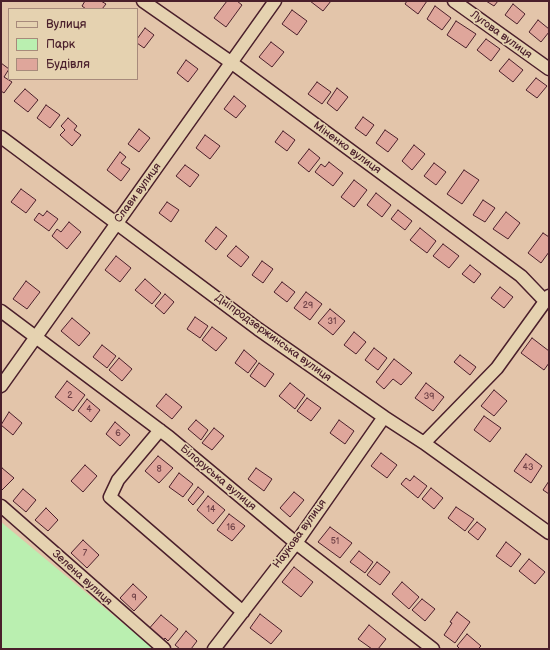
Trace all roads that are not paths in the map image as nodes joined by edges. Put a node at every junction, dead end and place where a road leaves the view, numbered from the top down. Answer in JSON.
{"nodes":[{"id":1,"x":143,"y":1,"type":"edge"},
{"id":2,"x":275,"y":1,"type":"edge"},
{"id":3,"x":454,"y":1,"type":"edge"},
{"id":4,"x":232,"y":63,"type":"junction"},
{"id":5,"x":549,"y":69,"type":"edge"},
{"id":6,"x":1,"y":137,"type":"edge"},
{"id":7,"x":116,"y":223,"type":"junction"},
{"id":8,"x":546,"y":306,"type":"edge"},
{"id":9,"x":1,"y":311,"type":"edge"},
{"id":10,"x":34,"y":337,"type":"junction"},
{"id":11,"x":1,"y":386,"type":"edge"},
{"id":12,"x":384,"y":417,"type":"junction"},
{"id":13,"x":160,"y":430,"type":"junction"},
{"id":14,"x":424,"y":443,"type":"junction"},
{"id":15,"x":1,"y":506,"type":"edge"},
{"id":16,"x":549,"y":533,"type":"edge"},
{"id":17,"x":296,"y":543,"type":"junction"},
{"id":18,"x":243,"y":612,"type":"junction"},
{"id":19,"x":164,"y":649,"type":"edge"},
{"id":20,"x":214,"y":649,"type":"edge"},
{"id":21,"x":434,"y":649,"type":"edge"}],
"edges":[{"from":1,"to":4,"type":"street","name":"Міненко вулиця"},
{"from":2,"to":4,"type":"street","name":"Слави вулиця"},
{"from":3,"to":5,"type":"street","name":"Лугова вулиця"},
{"from":4,"to":7,"type":"street","name":"Слави вулиця"},
{"from":4,"to":8,"type":"street","name":"Міненко вулиця"},
{"from":6,"to":7,"type":"street","name":"Дніпродзержинська вулиця"},
{"from":7,"to":10,"type":"street","name":"Слави вулиця"},
{"from":7,"to":12,"type":"street","name":"Дніпродзержинська вулиця"},
{"from":8,"to":14,"type":"street"},
{"from":9,"to":10,"type":"street","name":"Білоруська вулиця"},
{"from":10,"to":11,"type":"street","name":"Слави вулиця"},
{"from":10,"to":13,"type":"street","name":"Білоруська вулиця"},
{"from":12,"to":14,"type":"street","name":"Дніпродзержинська вулиця"},
{"from":12,"to":17,"type":"street","name":"Наукова вулиця"},
{"from":13,"to":17,"type":"street","name":"Білоруська вулиця"},
{"from":13,"to":18,"type":"street"},
{"from":14,"to":16,"type":"street","name":"Дніпродзержинська вулиця"},
{"from":15,"to":19,"type":"street","name":"Зелена вулиця"},
{"from":17,"to":18,"type":"street","name":"Наукова вулиця"},
{"from":17,"to":21,"type":"street","name":"Білоруська вулиця"},
{"from":18,"to":20,"type":"street","name":"Наукова вулиця"}]}
